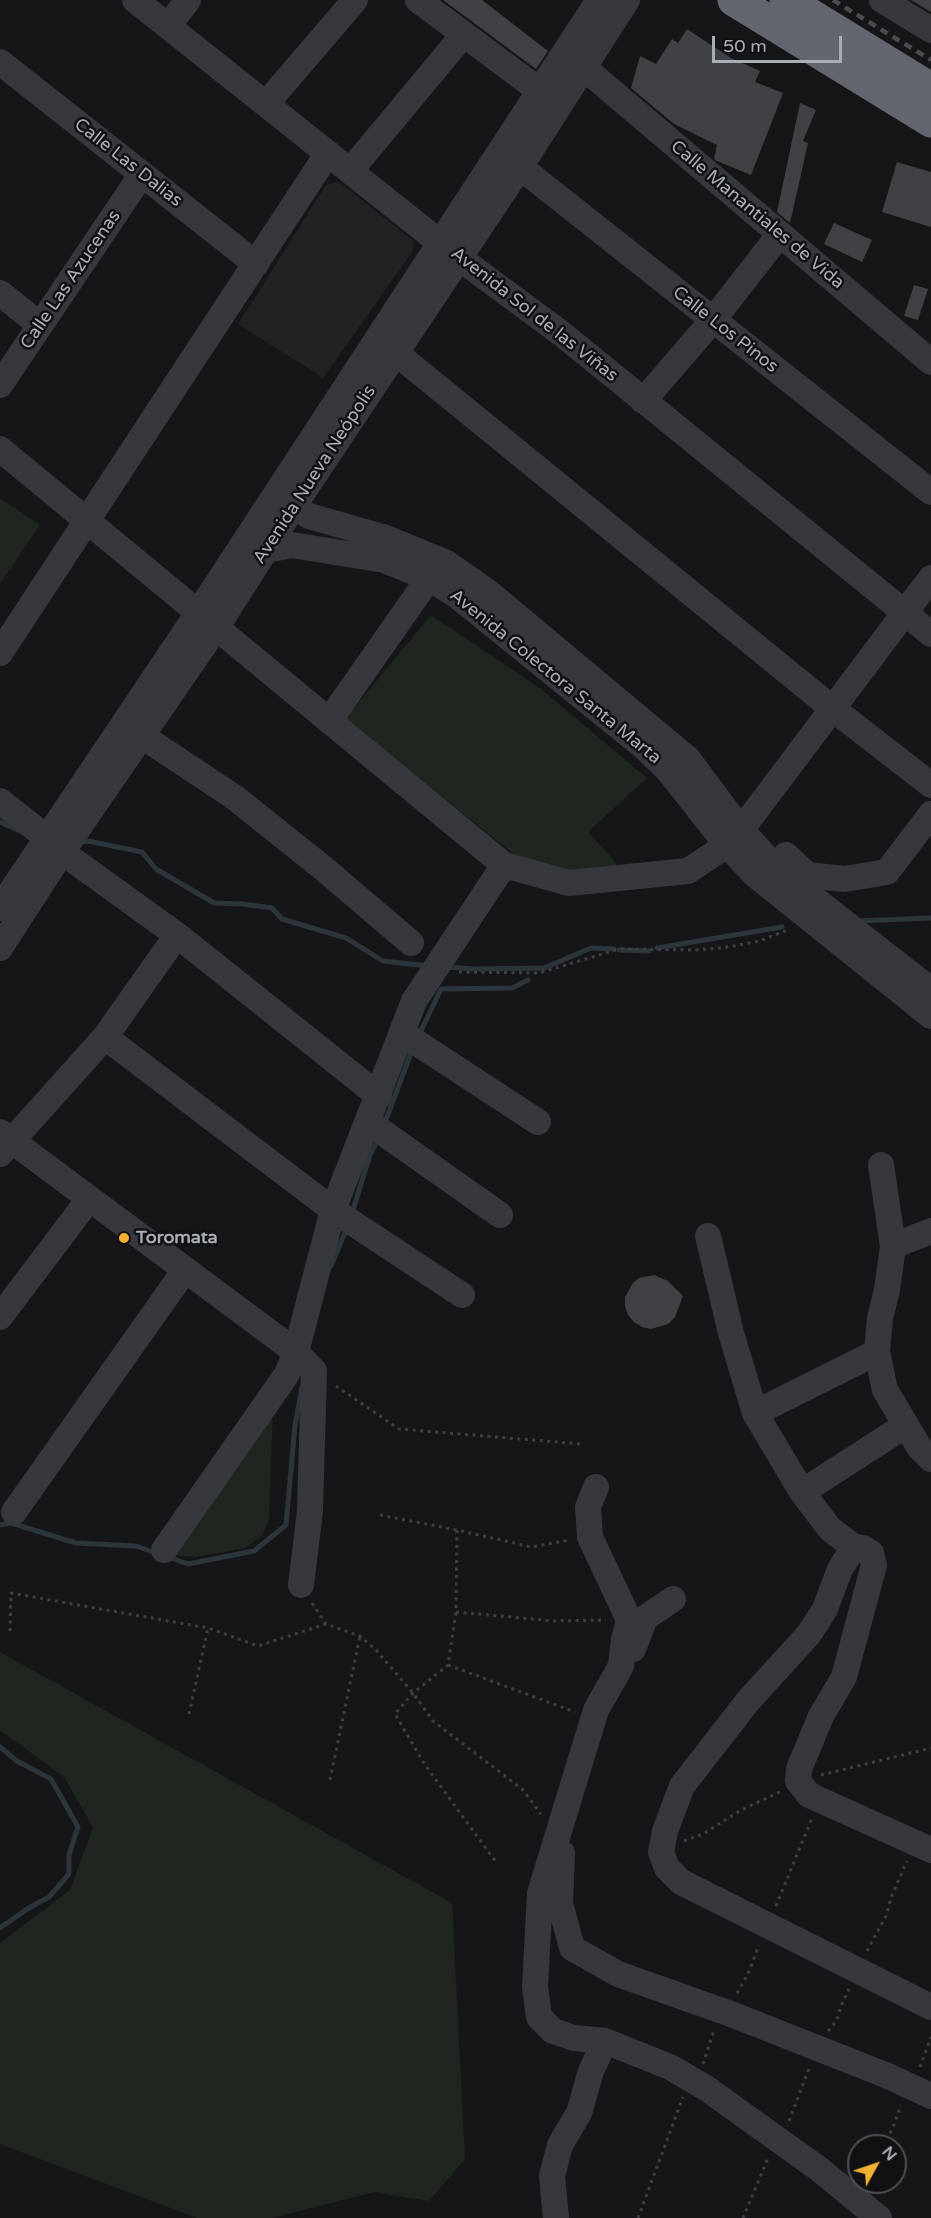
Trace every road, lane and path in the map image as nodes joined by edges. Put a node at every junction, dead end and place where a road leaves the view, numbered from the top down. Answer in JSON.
{"nodes":[{"id":1,"x":135,"y":0,"type":"edge"},
{"id":2,"x":188,"y":0,"type":"edge"},
{"id":3,"x":355,"y":0,"type":"edge"},
{"id":4,"x":418,"y":0,"type":"edge"},
{"id":5,"x":599,"y":0,"type":"edge"},
{"id":6,"x":627,"y":0,"type":"edge"},
{"id":7,"x":734,"y":0,"type":"edge"},
{"id":8,"x":786,"y":0,"type":"edge"},
{"id":9,"x":882,"y":0,"type":"edge"},
{"id":10,"x":168,"y":26,"type":"junction"},
{"id":11,"x":931,"y":30,"type":"edge"},
{"id":12,"x":464,"y":34,"type":"junction"},
{"id":13,"x":0,"y":62,"type":"edge"},
{"id":14,"x":583,"y":67,"type":"junction"},
{"id":15,"x":931,"y":89,"type":"edge"},
{"id":16,"x":540,"y":91,"type":"junction"},
{"id":17,"x":266,"y":104,"type":"junction"},
{"id":18,"x":931,"y":121,"type":"edge"},
{"id":19,"x":328,"y":153,"type":"junction"},
{"id":20,"x":520,"y":167,"type":"junction"},
{"id":21,"x":350,"y":171,"type":"junction"},
{"id":22,"x":142,"y":174,"type":"junction"},
{"id":23,"x":780,"y":234,"type":"junction"},
{"id":24,"x":450,"y":250,"type":"junction"},
{"id":25,"x":256,"y":264,"type":"junction"},
{"id":26,"x":0,"y":293,"type":"edge"},
{"id":27,"x":713,"y":320,"type":"junction"},
{"id":28,"x":40,"y":325,"type":"junction"},
{"id":29,"x":396,"y":352,"type":"junction"},
{"id":30,"x":931,"y":362,"type":"edge"},
{"id":31,"x":0,"y":385,"type":"edge"},
{"id":32,"x":643,"y":401,"type":"junction"},
{"id":33,"x":0,"y":449,"type":"edge"},
{"id":34,"x":931,"y":492,"type":"edge"},
{"id":35,"x":293,"y":507,"type":"junction"},
{"id":36,"x":87,"y":520,"type":"junction"},
{"id":37,"x":266,"y":550,"type":"junction"},
{"id":38,"x":429,"y":578,"type":"junction"},
{"id":39,"x":931,"y":578,"type":"edge"},
{"id":40,"x":905,"y":613,"type":"junction"},
{"id":41,"x":207,"y":620,"type":"junction"},
{"id":42,"x":931,"y":633,"type":"edge"},
{"id":43,"x":0,"y":653,"type":"edge"},
{"id":44,"x":833,"y":709,"type":"junction"},
{"id":45,"x":329,"y":721,"type":"junction"},
{"id":46,"x":142,"y":736,"type":"junction"},
{"id":47,"x":931,"y":785,"type":"edge"},
{"id":48,"x":0,"y":801,"type":"edge"},
{"id":49,"x":931,"y":813,"type":"edge"},
{"id":50,"x":740,"y":831,"type":"junction"},
{"id":51,"x":54,"y":845,"type":"junction"},
{"id":52,"x":504,"y":865,"type":"junction"},
{"id":53,"x":0,"y":908,"type":"edge"},
{"id":54,"x":810,"y":921,"type":"junction"},
{"id":55,"x":177,"y":935,"type":"junction"},
{"id":56,"x":411,"y":943,"type":"dead end"},
{"id":57,"x":0,"y":948,"type":"edge"},
{"id":58,"x":433,"y":972,"type":"junction"},
{"id":59,"x":931,"y":990,"type":"edge"},
{"id":60,"x":931,"y":1016,"type":"edge"},
{"id":61,"x":402,"y":1033,"type":"junction"},
{"id":62,"x":105,"y":1037,"type":"junction"},
{"id":63,"x":379,"y":1096,"type":"junction"},
{"id":64,"x":368,"y":1122,"type":"junction"},
{"id":65,"x":538,"y":1122,"type":"dead end"},
{"id":66,"x":4,"y":1143,"type":"edge"},
{"id":67,"x":881,"y":1165,"type":"dead end"},
{"id":68,"x":89,"y":1199,"type":"junction"},
{"id":69,"x":333,"y":1210,"type":"junction"},
{"id":70,"x":500,"y":1215,"type":"dead end"},
{"id":71,"x":931,"y":1231,"type":"edge"},
{"id":72,"x":708,"y":1236,"type":"dead end"},
{"id":73,"x":893,"y":1245,"type":"junction"},
{"id":74,"x":185,"y":1270,"type":"junction"},
{"id":75,"x":462,"y":1295,"type":"dead end"},
{"id":76,"x":0,"y":1317,"type":"edge"},
{"id":77,"x":296,"y":1352,"type":"junction"},
{"id":78,"x":877,"y":1352,"type":"junction"},
{"id":79,"x":314,"y":1371,"type":"junction"},
{"id":80,"x":755,"y":1413,"type":"junction"},
{"id":81,"x":906,"y":1425,"type":"junction"},
{"id":82,"x":581,"y":1444,"type":"dead end"},
{"id":83,"x":931,"y":1459,"type":"edge"},
{"id":84,"x":596,"y":1487,"type":"dead end"},
{"id":85,"x":802,"y":1492,"type":"junction"},
{"id":86,"x":14,"y":1512,"type":"dead end"},
{"id":87,"x":380,"y":1515,"type":"dead end"},
{"id":88,"x":457,"y":1530,"type":"junction"},
{"id":89,"x":590,"y":1537,"type":"junction"},
{"id":90,"x":854,"y":1547,"type":"junction"},
{"id":91,"x":164,"y":1550,"type":"dead end"},
{"id":92,"x":300,"y":1585,"type":"joint"},
{"id":93,"x":673,"y":1599,"type":"dead end"},
{"id":94,"x":456,"y":1612,"type":"junction"},
{"id":95,"x":629,"y":1620,"type":"junction"},
{"id":96,"x":326,"y":1624,"type":"junction"},
{"id":97,"x":208,"y":1628,"type":"junction"},
{"id":98,"x":10,"y":1631,"type":"dead end"},
{"id":99,"x":360,"y":1636,"type":"junction"},
{"id":100,"x":448,"y":1665,"type":"junction"},
{"id":101,"x":621,"y":1666,"type":"junction"},
{"id":102,"x":413,"y":1693,"type":"junction"},
{"id":103,"x":189,"y":1714,"type":"dead end"},
{"id":104,"x":594,"y":1719,"type":"junction"},
{"id":105,"x":931,"y":1748,"type":"edge"},
{"id":106,"x":330,"y":1780,"type":"dead end"},
{"id":107,"x":798,"y":1781,"type":"junction"},
{"id":108,"x":561,"y":1830,"type":"junction"},
{"id":109,"x":931,"y":1850,"type":"edge"},
{"id":110,"x":661,"y":1852,"type":"junction"},
{"id":111,"x":496,"y":1862,"type":"dead end"},
{"id":112,"x":931,"y":2007,"type":"edge"},
{"id":113,"x":605,"y":2041,"type":"junction"},
{"id":114,"x":931,"y":2096,"type":"edge"},
{"id":115,"x":556,"y":2218,"type":"edge"},
{"id":116,"x":879,"y":2218,"type":"edge"}],
"edges":[{"from":1,"to":10,"type":"street","name":"Avenida Sol de las Viñas"},
{"from":2,"to":10,"type":"street"},
{"from":3,"to":17,"type":"street"},
{"from":4,"to":12,"type":"street"},
{"from":5,"to":16,"type":"street","name":"Avenida Nueva Neópolis"},
{"from":6,"to":14,"type":"street","name":"Avenida Nueva Neópolis"},
{"from":7,"to":18,"type":"highway"},
{"from":8,"to":15,"type":"highway"},
{"from":9,"to":11,"type":"street"},
{"from":10,"to":17,"type":"street","name":"Avenida Sol de las Viñas"},
{"from":12,"to":16,"type":"street"},
{"from":12,"to":21,"type":"street"},
{"from":13,"to":22,"type":"street","name":"Calle Las Dalias"},
{"from":14,"to":20,"type":"street","name":"Avenida Nueva Neópolis"},
{"from":14,"to":23,"type":"street","name":"Calle Manantiales de Vida"},
{"from":16,"to":24,"type":"street","name":"Avenida Nueva Neópolis"},
{"from":17,"to":19,"type":"street","name":"Avenida Sol de las Viñas"},
{"from":19,"to":21,"type":"street","name":"Avenida Sol de las Viñas"},
{"from":19,"to":25,"type":"street"},
{"from":20,"to":24,"type":"street","name":"Avenida Nueva Neópolis"},
{"from":20,"to":27,"type":"street","name":"Calle Los Pinos"},
{"from":21,"to":24,"type":"street","name":"Avenida Sol de las Viñas"},
{"from":22,"to":25,"type":"street","name":"Calle Las Dalias"},
{"from":22,"to":28,"type":"street","name":"Calle Las Azucenas"},
{"from":23,"to":27,"type":"street"},
{"from":23,"to":30,"type":"street","name":"Calle Manantiales de Vida"},
{"from":24,"to":29,"type":"street","name":"Avenida Nueva Neópolis"},
{"from":24,"to":32,"type":"street","name":"Avenida Sol de las Viñas"},
{"from":24,"to":41,"type":"street","name":"Avenida Nueva Neópolis"},
{"from":25,"to":36,"type":"street"},
{"from":26,"to":28,"type":"street"},
{"from":27,"to":32,"type":"street"},
{"from":27,"to":34,"type":"street","name":"Calle Los Pinos"},
{"from":28,"to":31,"type":"street","name":"Calle Las Azucenas"},
{"from":29,"to":35,"type":"street","name":"Avenida Nueva Neópolis"},
{"from":29,"to":44,"type":"street"},
{"from":32,"to":40,"type":"street","name":"Avenida Sol de las Viñas"},
{"from":33,"to":36,"type":"street"},
{"from":35,"to":37,"type":"street","name":"Avenida Nueva Neópolis"},
{"from":35,"to":50,"type":"street","name":"Avenida Colectora Santa Marta"},
{"from":36,"to":41,"type":"street"},
{"from":36,"to":43,"type":"street"},
{"from":37,"to":38,"type":"street","name":"Avenida Colectora Santa Marta"},
{"from":37,"to":41,"type":"street","name":"Avenida Nueva Neópolis"},
{"from":38,"to":45,"type":"street"},
{"from":38,"to":50,"type":"street","name":"Avenida Colectora Santa Marta"},
{"from":39,"to":40,"type":"street"},
{"from":40,"to":42,"type":"street","name":"Avenida Sol de las Viñas"},
{"from":40,"to":44,"type":"street"},
{"from":41,"to":45,"type":"street"},
{"from":41,"to":46,"type":"street","name":"Avenida Nueva Neópolis"},
{"from":41,"to":51,"type":"street","name":"Avenida Nueva Neópolis"},
{"from":44,"to":47,"type":"street"},
{"from":44,"to":50,"type":"street"},
{"from":45,"to":52,"type":"street"},
{"from":46,"to":51,"type":"street","name":"Avenida Nueva Neópolis"},
{"from":46,"to":56,"type":"street"},
{"from":48,"to":51,"type":"street"},
{"from":49,"to":50,"type":"street"},
{"from":50,"to":52,"type":"street"},
{"from":50,"to":54,"type":"street","name":"Avenida Colectora Santa Marta"},
{"from":50,"to":59,"type":"street","name":"Avenida Colectora Santa Marta"},
{"from":51,"to":53,"type":"street","name":"Avenida Nueva Neópolis"},
{"from":51,"to":55,"type":"street"},
{"from":51,"to":57,"type":"street","name":"Avenida Nueva Neópolis"},
{"from":52,"to":58,"type":"street"},
{"from":54,"to":58,"type":"path"},
{"from":54,"to":60,"type":"street","name":"Avenida Colectora Santa Marta"},
{"from":55,"to":62,"type":"street"},
{"from":55,"to":63,"type":"street"},
{"from":58,"to":61,"type":"street"},
{"from":61,"to":63,"type":"street"},
{"from":61,"to":65,"type":"street"},
{"from":62,"to":66,"type":"street"},
{"from":62,"to":69,"type":"street"},
{"from":63,"to":64,"type":"street"},
{"from":64,"to":69,"type":"street"},
{"from":64,"to":70,"type":"street"},
{"from":66,"to":68,"type":"street"},
{"from":67,"to":73,"type":"street"},
{"from":68,"to":74,"type":"street"},
{"from":68,"to":76,"type":"street"},
{"from":69,"to":75,"type":"street"},
{"from":69,"to":77,"type":"street"},
{"from":71,"to":73,"type":"street"},
{"from":72,"to":80,"type":"street"},
{"from":73,"to":78,"type":"street"},
{"from":74,"to":77,"type":"street"},
{"from":74,"to":86,"type":"street"},
{"from":77,"to":79,"type":"street"},
{"from":77,"to":91,"type":"street"},
{"from":78,"to":80,"type":"street"},
{"from":78,"to":81,"type":"street"},
{"from":79,"to":82,"type":"path"},
{"from":79,"to":92,"type":"street"},
{"from":80,"to":85,"type":"street"},
{"from":81,"to":83,"type":"street"},
{"from":81,"to":85,"type":"street"},
{"from":84,"to":89,"type":"street"},
{"from":85,"to":90,"type":"street"},
{"from":87,"to":88,"type":"path"},
{"from":88,"to":89,"type":"path"},
{"from":88,"to":94,"type":"path"},
{"from":89,"to":95,"type":"street"},
{"from":90,"to":107,"type":"street"},
{"from":90,"to":110,"type":"street"},
{"from":92,"to":96,"type":"path"},
{"from":93,"to":101,"type":"street"},
{"from":94,"to":95,"type":"path"},
{"from":94,"to":100,"type":"path"},
{"from":95,"to":101,"type":"street"},
{"from":96,"to":97,"type":"path"},
{"from":96,"to":99,"type":"path"},
{"from":97,"to":98,"type":"path"},
{"from":97,"to":103,"type":"path"},
{"from":99,"to":102,"type":"path"},
{"from":99,"to":106,"type":"path"},
{"from":100,"to":102,"type":"path"},
{"from":100,"to":104,"type":"path"},
{"from":101,"to":104,"type":"street"},
{"from":102,"to":108,"type":"path"},
{"from":102,"to":111,"type":"path"},
{"from":104,"to":108,"type":"street"},
{"from":105,"to":107,"type":"path"},
{"from":107,"to":109,"type":"street"},
{"from":107,"to":110,"type":"path"},
{"from":108,"to":113,"type":"street"},
{"from":108,"to":114,"type":"street"},
{"from":110,"to":112,"type":"street"},
{"from":113,"to":115,"type":"street"},
{"from":113,"to":116,"type":"street"}]}
